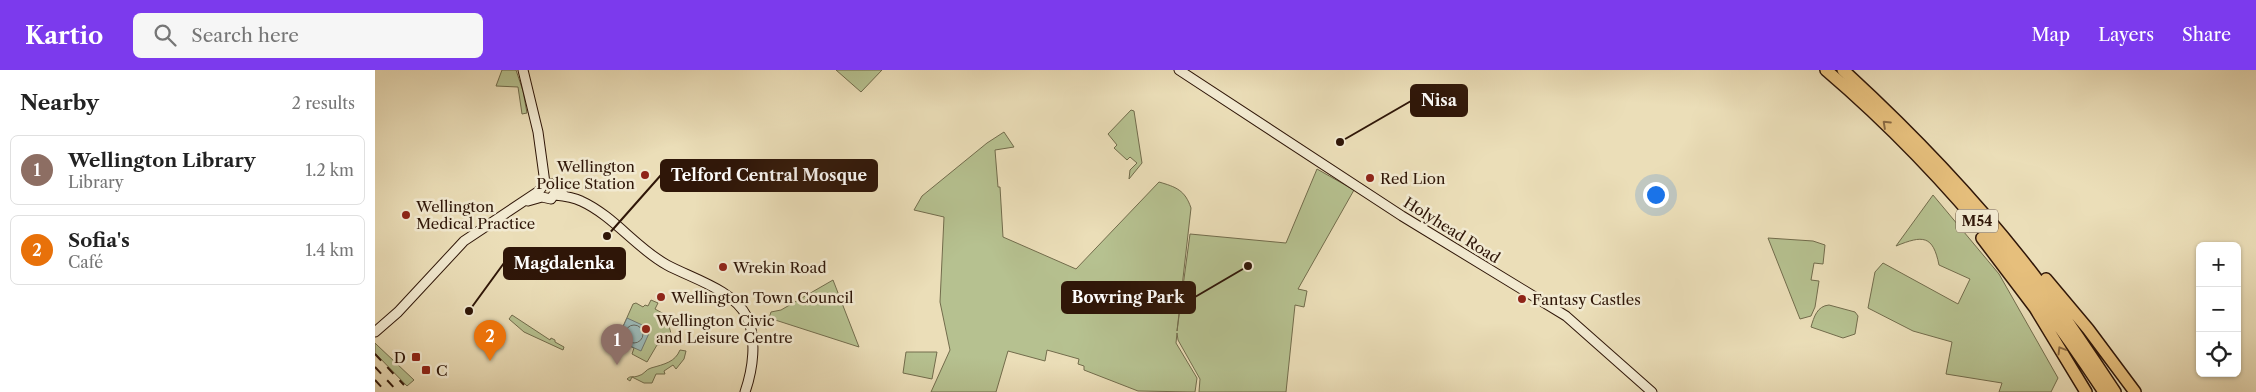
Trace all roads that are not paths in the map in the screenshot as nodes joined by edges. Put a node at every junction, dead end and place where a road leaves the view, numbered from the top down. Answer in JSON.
{"nodes":[{"id":1,"x":523,"y":70,"type":"edge"},
{"id":2,"x":1179,"y":70,"type":"edge"},
{"id":3,"x":1826,"y":70,"type":"edge"},
{"id":4,"x":1843,"y":70,"type":"edge"},
{"id":5,"x":1900,"y":138,"type":"junction"},
{"id":6,"x":548,"y":190,"type":"junction"},
{"id":7,"x":2001,"y":234,"type":"junction"},
{"id":8,"x":375,"y":332,"type":"edge"},
{"id":9,"x":745,"y":392,"type":"edge"},
{"id":10,"x":1653,"y":392,"type":"edge"},
{"id":11,"x":2086,"y":392,"type":"edge"},
{"id":12,"x":2104,"y":392,"type":"edge"},
{"id":13,"x":2115,"y":392,"type":"edge"},
{"id":14,"x":2135,"y":392,"type":"edge"}],
"edges":[{"from":1,"to":6,"type":"street"},
{"from":2,"to":10,"type":"street","name":"Holyhead Road"},
{"from":5,"to":3,"type":"highway","number":"M54","one_way":true},
{"from":4,"to":7,"type":"highway","number":"M54"},
{"from":11,"to":5,"type":"highway","number":"M54","one_way":true},
{"from":5,"to":12,"type":"highway","number":"M54"},
{"from":6,"to":8,"type":"street"},
{"from":6,"to":9,"type":"street"},
{"from":7,"to":13,"type":"highway","number":"M54"},
{"from":7,"to":14,"type":"highway","number":"M54"}]}
